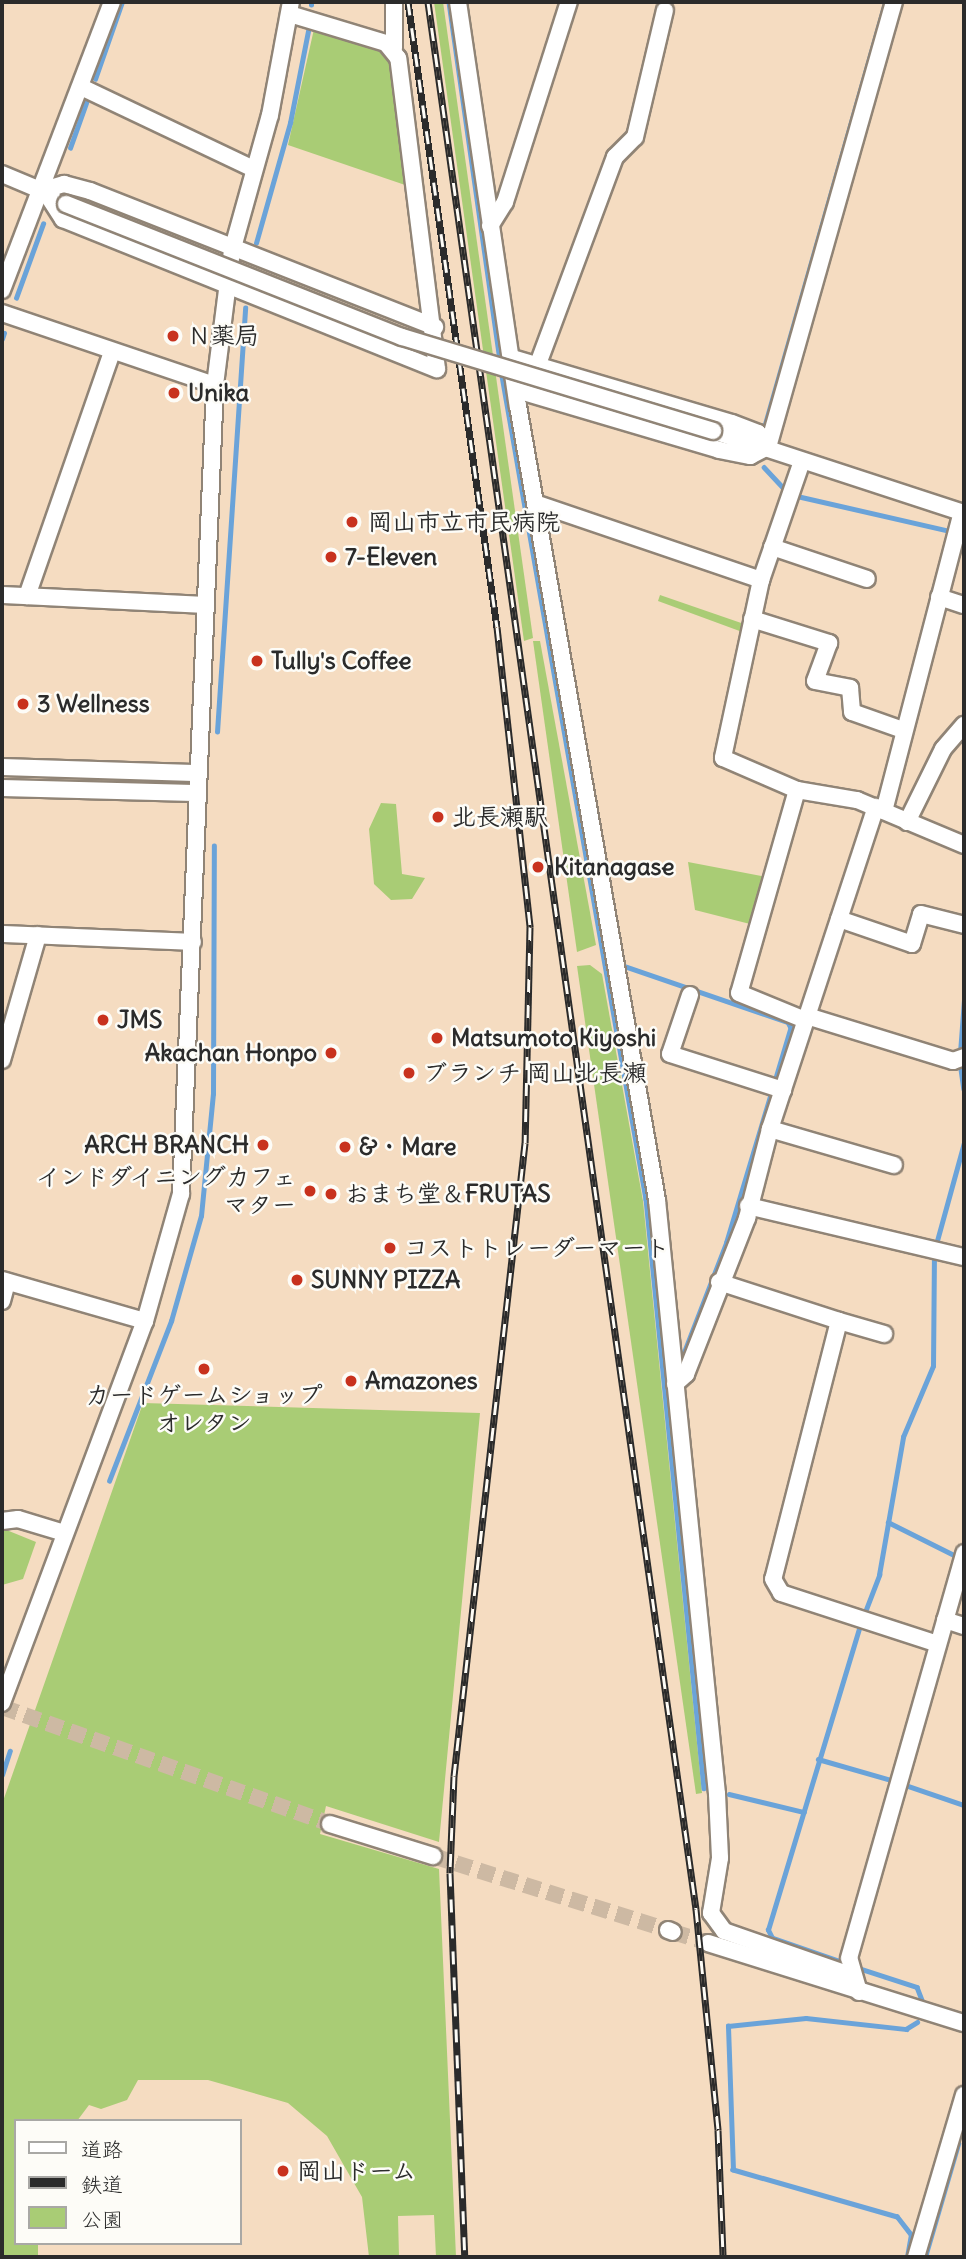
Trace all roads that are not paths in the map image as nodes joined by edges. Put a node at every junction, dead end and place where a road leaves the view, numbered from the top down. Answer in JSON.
{"nodes":[{"id":1,"x":112,"y":2,"type":"edge"},
{"id":2,"x":394,"y":2,"type":"edge"},
{"id":3,"x":458,"y":2,"type":"edge"},
{"id":4,"x":569,"y":2,"type":"edge"},
{"id":5,"x":894,"y":2,"type":"edge"},
{"id":6,"x":290,"y":8,"type":"edge"},
{"id":7,"x":665,"y":10,"type":"dead end"},
{"id":8,"x":394,"y":48,"type":"junction"},
{"id":9,"x":81,"y":87,"type":"junction"},
{"id":10,"x":254,"y":169,"type":"junction"},
{"id":11,"x":2,"y":174,"type":"edge"},
{"id":12,"x":44,"y":190,"type":"junction"},
{"id":13,"x":490,"y":226,"type":"junction"},
{"id":14,"x":232,"y":251,"type":"junction"},
{"id":15,"x":226,"y":287,"type":"junction"},
{"id":16,"x":2,"y":290,"type":"edge"},
{"id":17,"x":2,"y":313,"type":"edge"},
{"id":18,"x":435,"y":327,"type":"junction"},
{"id":19,"x":112,"y":352,"type":"junction"},
{"id":20,"x":512,"y":358,"type":"junction"},
{"id":21,"x":538,"y":364,"type":"junction"},
{"id":22,"x":215,"y":385,"type":"junction"},
{"id":23,"x":517,"y":390,"type":"junction"},
{"id":24,"x":768,"y":447,"type":"junction"},
{"id":25,"x":802,"y":464,"type":"junction"},
{"id":26,"x":535,"y":503,"type":"junction"},
{"id":27,"x":963,"y":512,"type":"edge"},
{"id":28,"x":772,"y":547,"type":"junction"},
{"id":29,"x":867,"y":579,"type":"dead end"},
{"id":30,"x":761,"y":580,"type":"junction"},
{"id":31,"x":2,"y":595,"type":"edge"},
{"id":32,"x":27,"y":596,"type":"junction"},
{"id":33,"x":939,"y":597,"type":"junction"},
{"id":34,"x":203,"y":605,"type":"junction"},
{"id":35,"x":964,"y":605,"type":"edge"},
{"id":36,"x":752,"y":620,"type":"junction"},
{"id":37,"x":964,"y":725,"type":"edge"},
{"id":38,"x":903,"y":730,"type":"junction"},
{"id":39,"x":2,"y":767,"type":"edge"},
{"id":40,"x":194,"y":773,"type":"junction"},
{"id":41,"x":2,"y":788,"type":"edge"},
{"id":42,"x":797,"y":790,"type":"junction"},
{"id":43,"x":194,"y":793,"type":"junction"},
{"id":44,"x":880,"y":809,"type":"junction"},
{"id":45,"x":907,"y":822,"type":"junction"},
{"id":46,"x":964,"y":845,"type":"edge"},
{"id":47,"x":839,"y":919,"type":"junction"},
{"id":48,"x":964,"y":925,"type":"edge"},
{"id":49,"x":2,"y":934,"type":"edge"},
{"id":50,"x":38,"y":935,"type":"junction"},
{"id":51,"x":193,"y":942,"type":"junction"},
{"id":52,"x":690,"y":995,"type":"dead end"},
{"id":53,"x":806,"y":1018,"type":"junction"},
{"id":54,"x":3,"y":1054,"type":"edge"},
{"id":55,"x":959,"y":1059,"type":"edge"},
{"id":56,"x":776,"y":1088,"type":"junction"},
{"id":57,"x":770,"y":1129,"type":"junction"},
{"id":58,"x":894,"y":1165,"type":"dead end"},
{"id":59,"x":748,"y":1206,"type":"junction"},
{"id":60,"x":964,"y":1257,"type":"edge"},
{"id":61,"x":4,"y":1281,"type":"edge"},
{"id":62,"x":719,"y":1282,"type":"junction"},
{"id":63,"x":2,"y":1301,"type":"edge"},
{"id":64,"x":145,"y":1321,"type":"junction"},
{"id":65,"x":839,"y":1321,"type":"junction"},
{"id":66,"x":884,"y":1334,"type":"dead end"},
{"id":67,"x":675,"y":1384,"type":"junction"},
{"id":68,"x":2,"y":1521,"type":"edge"},
{"id":69,"x":64,"y":1533,"type":"junction"},
{"id":70,"x":964,"y":1553,"type":"edge"},
{"id":71,"x":945,"y":1620,"type":"junction"},
{"id":72,"x":964,"y":1626,"type":"edge"},
{"id":73,"x":938,"y":1644,"type":"junction"},
{"id":74,"x":2,"y":1703,"type":"edge"},
{"id":75,"x":330,"y":1824,"type":"tunnel mouth"},
{"id":76,"x":433,"y":1856,"type":"tunnel mouth"},
{"id":77,"x":708,"y":1943,"type":"tunnel mouth"},
{"id":78,"x":849,"y":1968,"type":"junction"},
{"id":79,"x":859,"y":1992,"type":"junction"},
{"id":80,"x":964,"y":2023,"type":"edge"},
{"id":81,"x":964,"y":2095,"type":"edge"},
{"id":82,"x":916,"y":2257,"type":"edge"}],
"edges":[{"from":1,"to":9,"type":"street"},
{"from":2,"to":8,"type":"street"},
{"from":3,"to":13,"type":"street"},
{"from":4,"to":13,"type":"street"},
{"from":5,"to":24,"type":"street"},
{"from":6,"to":8,"type":"street"},
{"from":6,"to":10,"type":"street"},
{"from":7,"to":21,"type":"street"},
{"from":8,"to":18,"type":"street"},
{"from":9,"to":10,"type":"street"},
{"from":9,"to":12,"type":"street"},
{"from":10,"to":14,"type":"street"},
{"from":11,"to":12,"type":"street"},
{"from":12,"to":14,"type":"street"},
{"from":12,"to":15,"type":"street"},
{"from":12,"to":16,"type":"street"},
{"from":12,"to":24,"type":"street","bridge":true},
{"from":13,"to":20,"type":"street"},
{"from":14,"to":15,"type":"street"},
{"from":14,"to":18,"type":"street"},
{"from":15,"to":18,"type":"street"},
{"from":15,"to":22,"type":"street"},
{"from":17,"to":19,"type":"street"},
{"from":19,"to":22,"type":"street"},
{"from":19,"to":32,"type":"street"},
{"from":20,"to":21,"type":"street"},
{"from":20,"to":23,"type":"street"},
{"from":21,"to":24,"type":"street"},
{"from":22,"to":34,"type":"street"},
{"from":23,"to":24,"type":"street"},
{"from":23,"to":26,"type":"street"},
{"from":24,"to":25,"type":"street"},
{"from":25,"to":27,"type":"street"},
{"from":25,"to":28,"type":"street"},
{"from":26,"to":30,"type":"street"},
{"from":26,"to":67,"type":"street"},
{"from":27,"to":33,"type":"street"},
{"from":28,"to":29,"type":"street"},
{"from":28,"to":30,"type":"street"},
{"from":30,"to":36,"type":"street"},
{"from":31,"to":32,"type":"street"},
{"from":32,"to":34,"type":"street"},
{"from":33,"to":35,"type":"street"},
{"from":33,"to":38,"type":"street"},
{"from":34,"to":40,"type":"street"},
{"from":36,"to":38,"type":"street"},
{"from":36,"to":42,"type":"street"},
{"from":37,"to":45,"type":"street"},
{"from":38,"to":44,"type":"street"},
{"from":39,"to":40,"type":"street"},
{"from":40,"to":43,"type":"street"},
{"from":41,"to":43,"type":"street"},
{"from":42,"to":44,"type":"street"},
{"from":42,"to":53,"type":"street"},
{"from":43,"to":51,"type":"street"},
{"from":44,"to":45,"type":"street"},
{"from":44,"to":47,"type":"street"},
{"from":45,"to":46,"type":"street"},
{"from":47,"to":48,"type":"street"},
{"from":47,"to":53,"type":"street"},
{"from":49,"to":50,"type":"street"},
{"from":50,"to":51,"type":"street"},
{"from":50,"to":54,"type":"street"},
{"from":51,"to":64,"type":"street"},
{"from":52,"to":56,"type":"street"},
{"from":53,"to":55,"type":"street"},
{"from":53,"to":56,"type":"street"},
{"from":56,"to":57,"type":"street"},
{"from":57,"to":58,"type":"street"},
{"from":57,"to":59,"type":"street"},
{"from":59,"to":60,"type":"street"},
{"from":59,"to":62,"type":"street"},
{"from":61,"to":63,"type":"street"},
{"from":61,"to":64,"type":"street"},
{"from":62,"to":65,"type":"street"},
{"from":62,"to":67,"type":"street"},
{"from":64,"to":69,"type":"street"},
{"from":65,"to":66,"type":"street"},
{"from":65,"to":73,"type":"street"},
{"from":67,"to":78,"type":"street"},
{"from":68,"to":69,"type":"street"},
{"from":69,"to":74,"type":"street"},
{"from":70,"to":71,"type":"street"},
{"from":71,"to":72,"type":"street"},
{"from":71,"to":73,"type":"street"},
{"from":73,"to":78,"type":"street"},
{"from":75,"to":76,"type":"street"},
{"from":77,"to":79,"type":"street"},
{"from":78,"to":79,"type":"street"},
{"from":79,"to":80,"type":"street"},
{"from":81,"to":82,"type":"street"}]}
